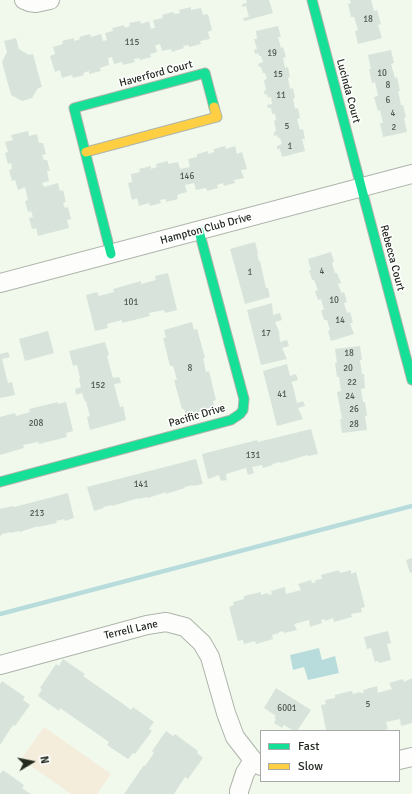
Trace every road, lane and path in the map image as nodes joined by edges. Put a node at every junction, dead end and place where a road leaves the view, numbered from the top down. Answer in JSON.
{"nodes":[{"id":1,"x":24,"y":0,"type":"edge"},
{"id":2,"x":50,"y":0,"type":"edge"},
{"id":3,"x":312,"y":0,"type":"edge"},
{"id":4,"x":86,"y":152,"type":"junction"},
{"id":5,"x":412,"y":174,"type":"edge"},
{"id":6,"x":362,"y":187,"type":"junction"},
{"id":7,"x":199,"y":231,"type":"junction"},
{"id":8,"x":112,"y":254,"type":"junction"},
{"id":9,"x":0,"y":284,"type":"edge"},
{"id":10,"x":412,"y":380,"type":"edge"},
{"id":11,"x":0,"y":482,"type":"edge"},
{"id":12,"x":0,"y":664,"type":"edge"},
{"id":13,"x":412,"y":757,"type":"edge"},
{"id":14,"x":400,"y":760,"type":"edge"},
{"id":15,"x":257,"y":763,"type":"edge"},
{"id":16,"x":239,"y":794,"type":"edge"}],
"edges":[{"from":1,"to":2,"type":"street"},
{"from":3,"to":6,"type":"street","name":"Lucinda Court"},
{"from":4,"to":4,"type":"street","name":"Haverford Court"},
{"from":4,"to":8,"type":"street","name":"Haverford Court"},
{"from":5,"to":6,"type":"street","name":"Hampton Club Drive"},
{"from":6,"to":7,"type":"street","name":"Hampton Club Drive"},
{"from":6,"to":10,"type":"street","name":"Rebecca Court"},
{"from":7,"to":8,"type":"street","name":"Hampton Club Drive"},
{"from":7,"to":11,"type":"street","name":"Pacific Drive"},
{"from":8,"to":9,"type":"street","name":"Hampton Club Drive"},
{"from":12,"to":15,"type":"street","name":"Terrell Lane"},
{"from":13,"to":14,"type":"street"},
{"from":15,"to":16,"type":"street","name":"Terrell Lane"}]}
